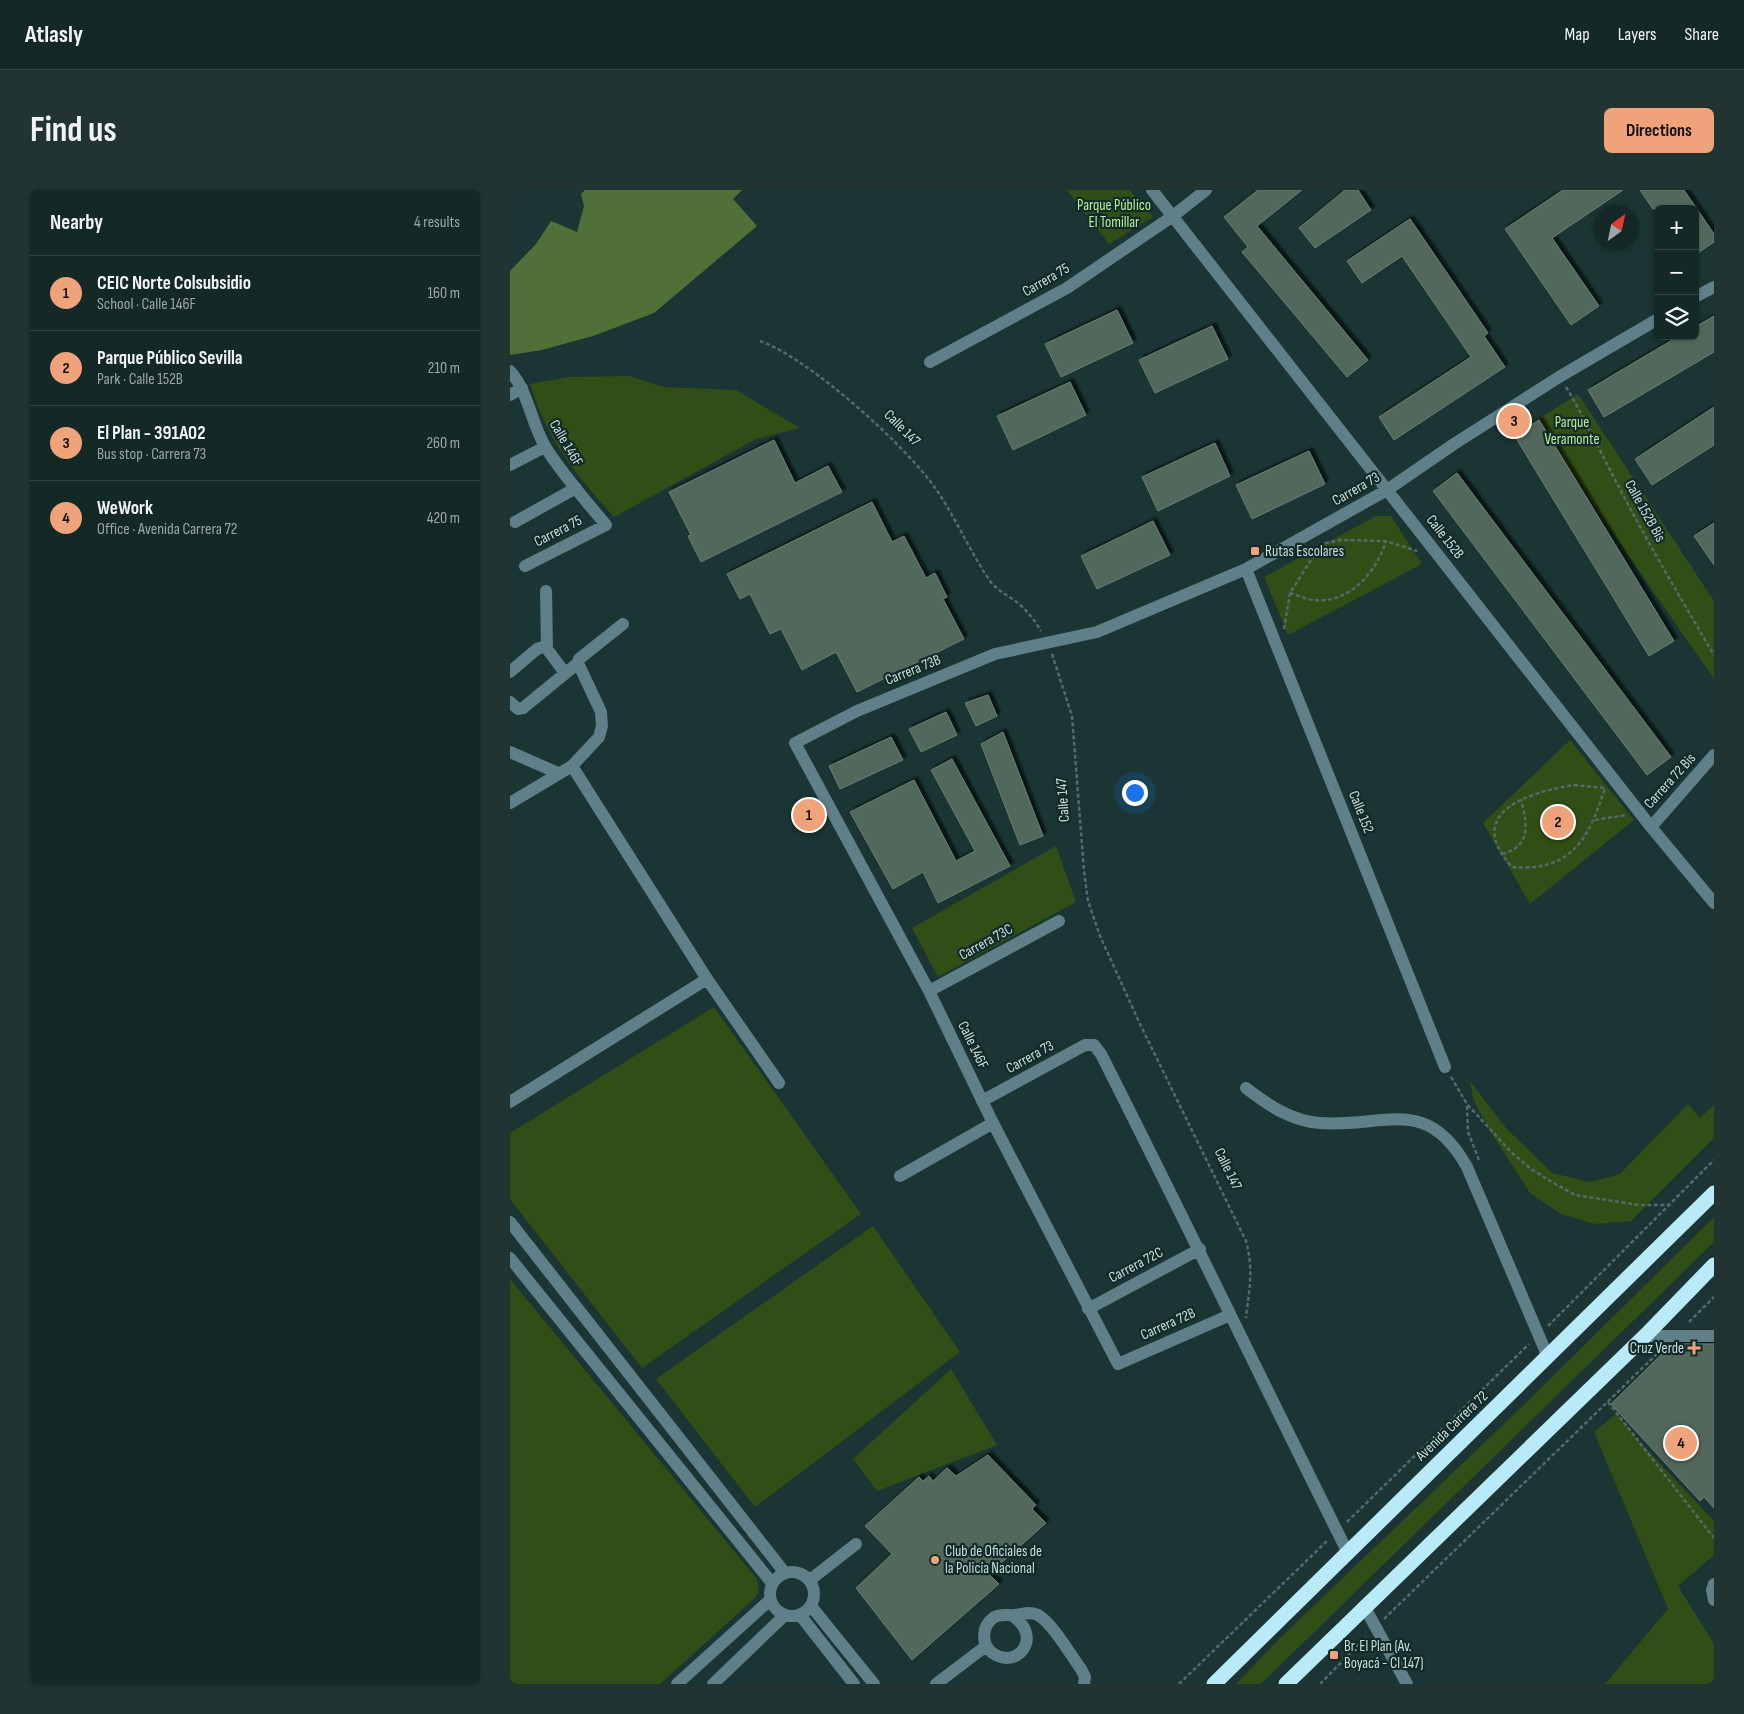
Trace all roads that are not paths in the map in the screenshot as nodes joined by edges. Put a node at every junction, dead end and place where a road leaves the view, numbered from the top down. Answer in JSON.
{"nodes":[{"id":1,"x":1152,"y":190,"type":"edge"},
{"id":2,"x":1206,"y":190,"type":"edge"},
{"id":3,"x":1172,"y":216,"type":"junction"},
{"id":4,"x":1714,"y":286,"type":"edge"},
{"id":5,"x":1699,"y":295,"type":"edge"},
{"id":6,"x":1654,"y":321,"type":"edge"},
{"id":7,"x":930,"y":362,"type":"dead end"},
{"id":8,"x":510,"y":371,"type":"edge"},
{"id":9,"x":522,"y":388,"type":"junction"},
{"id":10,"x":510,"y":396,"type":"edge"},
{"id":11,"x":545,"y":447,"type":"junction"},
{"id":12,"x":510,"y":465,"type":"edge"},
{"id":13,"x":576,"y":488,"type":"junction"},
{"id":14,"x":1387,"y":490,"type":"junction"},
{"id":15,"x":515,"y":522,"type":"dead end"},
{"id":16,"x":606,"y":524,"type":"joint"},
{"id":17,"x":525,"y":566,"type":"dead end"},
{"id":18,"x":1246,"y":568,"type":"junction"},
{"id":19,"x":546,"y":591,"type":"dead end"},
{"id":20,"x":623,"y":624,"type":"dead end"},
{"id":21,"x":1048,"y":642,"type":"joint"},
{"id":22,"x":547,"y":650,"type":"junction"},
{"id":23,"x":578,"y":663,"type":"junction"},
{"id":24,"x":510,"y":672,"type":"edge"},
{"id":25,"x":565,"y":673,"type":"junction"},
{"id":26,"x":510,"y":702,"type":"edge"},
{"id":27,"x":796,"y":743,"type":"joint"},
{"id":28,"x":510,"y":752,"type":"edge"},
{"id":29,"x":1714,"y":756,"type":"edge"},
{"id":30,"x":572,"y":766,"type":"junction"},
{"id":31,"x":558,"y":773,"type":"junction"},
{"id":32,"x":510,"y":803,"type":"edge"},
{"id":33,"x":1651,"y":827,"type":"junction"},
{"id":34,"x":1714,"y":903,"type":"edge"},
{"id":35,"x":1058,"y":921,"type":"dead end"},
{"id":36,"x":707,"y":979,"type":"junction"},
{"id":37,"x":929,"y":992,"type":"junction"},
{"id":38,"x":1446,"y":1067,"type":"road end"},
{"id":39,"x":779,"y":1083,"type":"dead end"},
{"id":40,"x":1246,"y":1088,"type":"dead end"},
{"id":41,"x":510,"y":1102,"type":"edge"},
{"id":42,"x":982,"y":1102,"type":"junction"},
{"id":43,"x":993,"y":1123,"type":"junction"},
{"id":44,"x":900,"y":1176,"type":"dead end"},
{"id":45,"x":1714,"y":1193,"type":"edge"},
{"id":46,"x":510,"y":1222,"type":"edge"},
{"id":47,"x":1200,"y":1249,"type":"junction"},
{"id":48,"x":510,"y":1258,"type":"edge"},
{"id":49,"x":538,"y":1260,"type":"junction"},
{"id":50,"x":1714,"y":1265,"type":"edge"},
{"id":51,"x":521,"y":1272,"type":"junction"},
{"id":52,"x":1088,"y":1309,"type":"junction"},
{"id":53,"x":1230,"y":1314,"type":"junction"},
{"id":54,"x":1644,"y":1336,"type":"junction"},
{"id":55,"x":1714,"y":1336,"type":"edge"},
{"id":56,"x":1548,"y":1357,"type":"junction"},
{"id":57,"x":1118,"y":1364,"type":"joint"},
{"id":58,"x":637,"y":1386,"type":"junction"},
{"id":59,"x":622,"y":1398,"type":"junction"},
{"id":60,"x":856,"y":1544,"type":"dead end"},
{"id":61,"x":1348,"y":1553,"type":"junction"},
{"id":62,"x":785,"y":1573,"type":"junction"},
{"id":63,"x":810,"y":1580,"type":"junction"},
{"id":64,"x":772,"y":1583,"type":"junction"},
{"id":65,"x":770,"y":1600,"type":"junction"},
{"id":66,"x":811,"y":1606,"type":"junction"},
{"id":67,"x":1364,"y":1606,"type":"junction"},
{"id":68,"x":785,"y":1615,"type":"junction"},
{"id":69,"x":800,"y":1615,"type":"junction"},
{"id":70,"x":1013,"y":1616,"type":"junction"},
{"id":71,"x":986,"y":1646,"type":"junction"},
{"id":72,"x":677,"y":1684,"type":"edge"},
{"id":73,"x":713,"y":1684,"type":"edge"},
{"id":74,"x":854,"y":1684,"type":"edge"},
{"id":75,"x":874,"y":1684,"type":"edge"},
{"id":76,"x":936,"y":1684,"type":"edge"},
{"id":77,"x":1084,"y":1684,"type":"edge"},
{"id":78,"x":1214,"y":1684,"type":"edge"},
{"id":79,"x":1286,"y":1684,"type":"edge"},
{"id":80,"x":1406,"y":1684,"type":"edge"}],
"edges":[{"from":1,"to":3,"type":"street","name":"Calle 152B"},
{"from":2,"to":3,"type":"street","name":"Carrera 75"},
{"from":3,"to":7,"type":"street","name":"Carrera 75"},
{"from":3,"to":14,"type":"street","name":"Calle 152B"},
{"from":4,"to":5,"type":"street"},
{"from":6,"to":14,"type":"street","name":"Carrera 73"},
{"from":8,"to":9,"type":"street","name":"Calle 146F"},
{"from":9,"to":10,"type":"street"},
{"from":9,"to":11,"type":"street","name":"Calle 146F"},
{"from":11,"to":12,"type":"street"},
{"from":11,"to":13,"type":"street","name":"Calle 146F"},
{"from":13,"to":15,"type":"street"},
{"from":13,"to":16,"type":"street","name":"Calle 146F"},
{"from":14,"to":18,"type":"street","name":"Carrera 73"},
{"from":14,"to":33,"type":"street","name":"Calle 152B"},
{"from":16,"to":17,"type":"street","name":"Carrera 75"},
{"from":18,"to":21,"type":"street","name":"Carrera 73"},
{"from":18,"to":38,"type":"street","name":"Calle 152"},
{"from":19,"to":22,"type":"street"},
{"from":20,"to":23,"type":"street"},
{"from":21,"to":27,"type":"street","name":"Carrera 73B"},
{"from":22,"to":24,"type":"street"},
{"from":22,"to":25,"type":"street"},
{"from":23,"to":25,"type":"street"},
{"from":23,"to":30,"type":"street"},
{"from":25,"to":26,"type":"street"},
{"from":27,"to":37,"type":"street","name":"Calle 146F"},
{"from":28,"to":31,"type":"street"},
{"from":29,"to":33,"type":"street","name":"Carrera 72 Bis"},
{"from":30,"to":31,"type":"street"},
{"from":30,"to":36,"type":"street"},
{"from":31,"to":32,"type":"street"},
{"from":33,"to":34,"type":"street","name":"Calle 152B"},
{"from":35,"to":37,"type":"street","name":"Carrera 73C"},
{"from":36,"to":39,"type":"street"},
{"from":36,"to":41,"type":"street"},
{"from":37,"to":42,"type":"street","name":"Calle 146F"},
{"from":40,"to":56,"type":"street"},
{"from":42,"to":43,"type":"street","name":"Calle 146F"},
{"from":42,"to":47,"type":"street","name":"Carrera 73"},
{"from":43,"to":44,"type":"street"},
{"from":43,"to":52,"type":"street","name":"Calle 146F"},
{"from":45,"to":56,"type":"highway","name":"Avenida Carrera 72"},
{"from":46,"to":49,"type":"street"},
{"from":47,"to":52,"type":"street","name":"Carrera 72C"},
{"from":47,"to":53,"type":"street"},
{"from":48,"to":51,"type":"street"},
{"from":49,"to":51,"type":"street"},
{"from":49,"to":58,"type":"street"},
{"from":50,"to":54,"type":"highway"},
{"from":51,"to":59,"type":"street"},
{"from":52,"to":57,"type":"street","name":"Calle 146F"},
{"from":53,"to":57,"type":"street","name":"Carrera 72B"},
{"from":53,"to":61,"type":"street"},
{"from":54,"to":55,"type":"street"},
{"from":54,"to":67,"type":"highway"},
{"from":56,"to":61,"type":"highway","name":"Avenida Carrera 72"},
{"from":58,"to":59,"type":"street"},
{"from":58,"to":62,"type":"street"},
{"from":59,"to":64,"type":"street"},
{"from":60,"to":63,"type":"street"},
{"from":61,"to":78,"type":"highway","name":"Avenida Carrera 72"},
{"from":62,"to":63,"type":"street"},
{"from":62,"to":64,"type":"street"},
{"from":63,"to":66,"type":"street"},
{"from":64,"to":65,"type":"street"},
{"from":65,"to":68,"type":"street"},
{"from":65,"to":72,"type":"street"},
{"from":66,"to":69,"type":"street"},
{"from":66,"to":75,"type":"street"},
{"from":67,"to":79,"type":"highway"},
{"from":67,"to":80,"type":"street"},
{"from":68,"to":69,"type":"street"},
{"from":68,"to":73,"type":"street"},
{"from":69,"to":74,"type":"street"},
{"from":70,"to":71,"type":"street"},
{"from":70,"to":71,"type":"street"},
{"from":70,"to":77,"type":"street"},
{"from":71,"to":76,"type":"street"}]}
